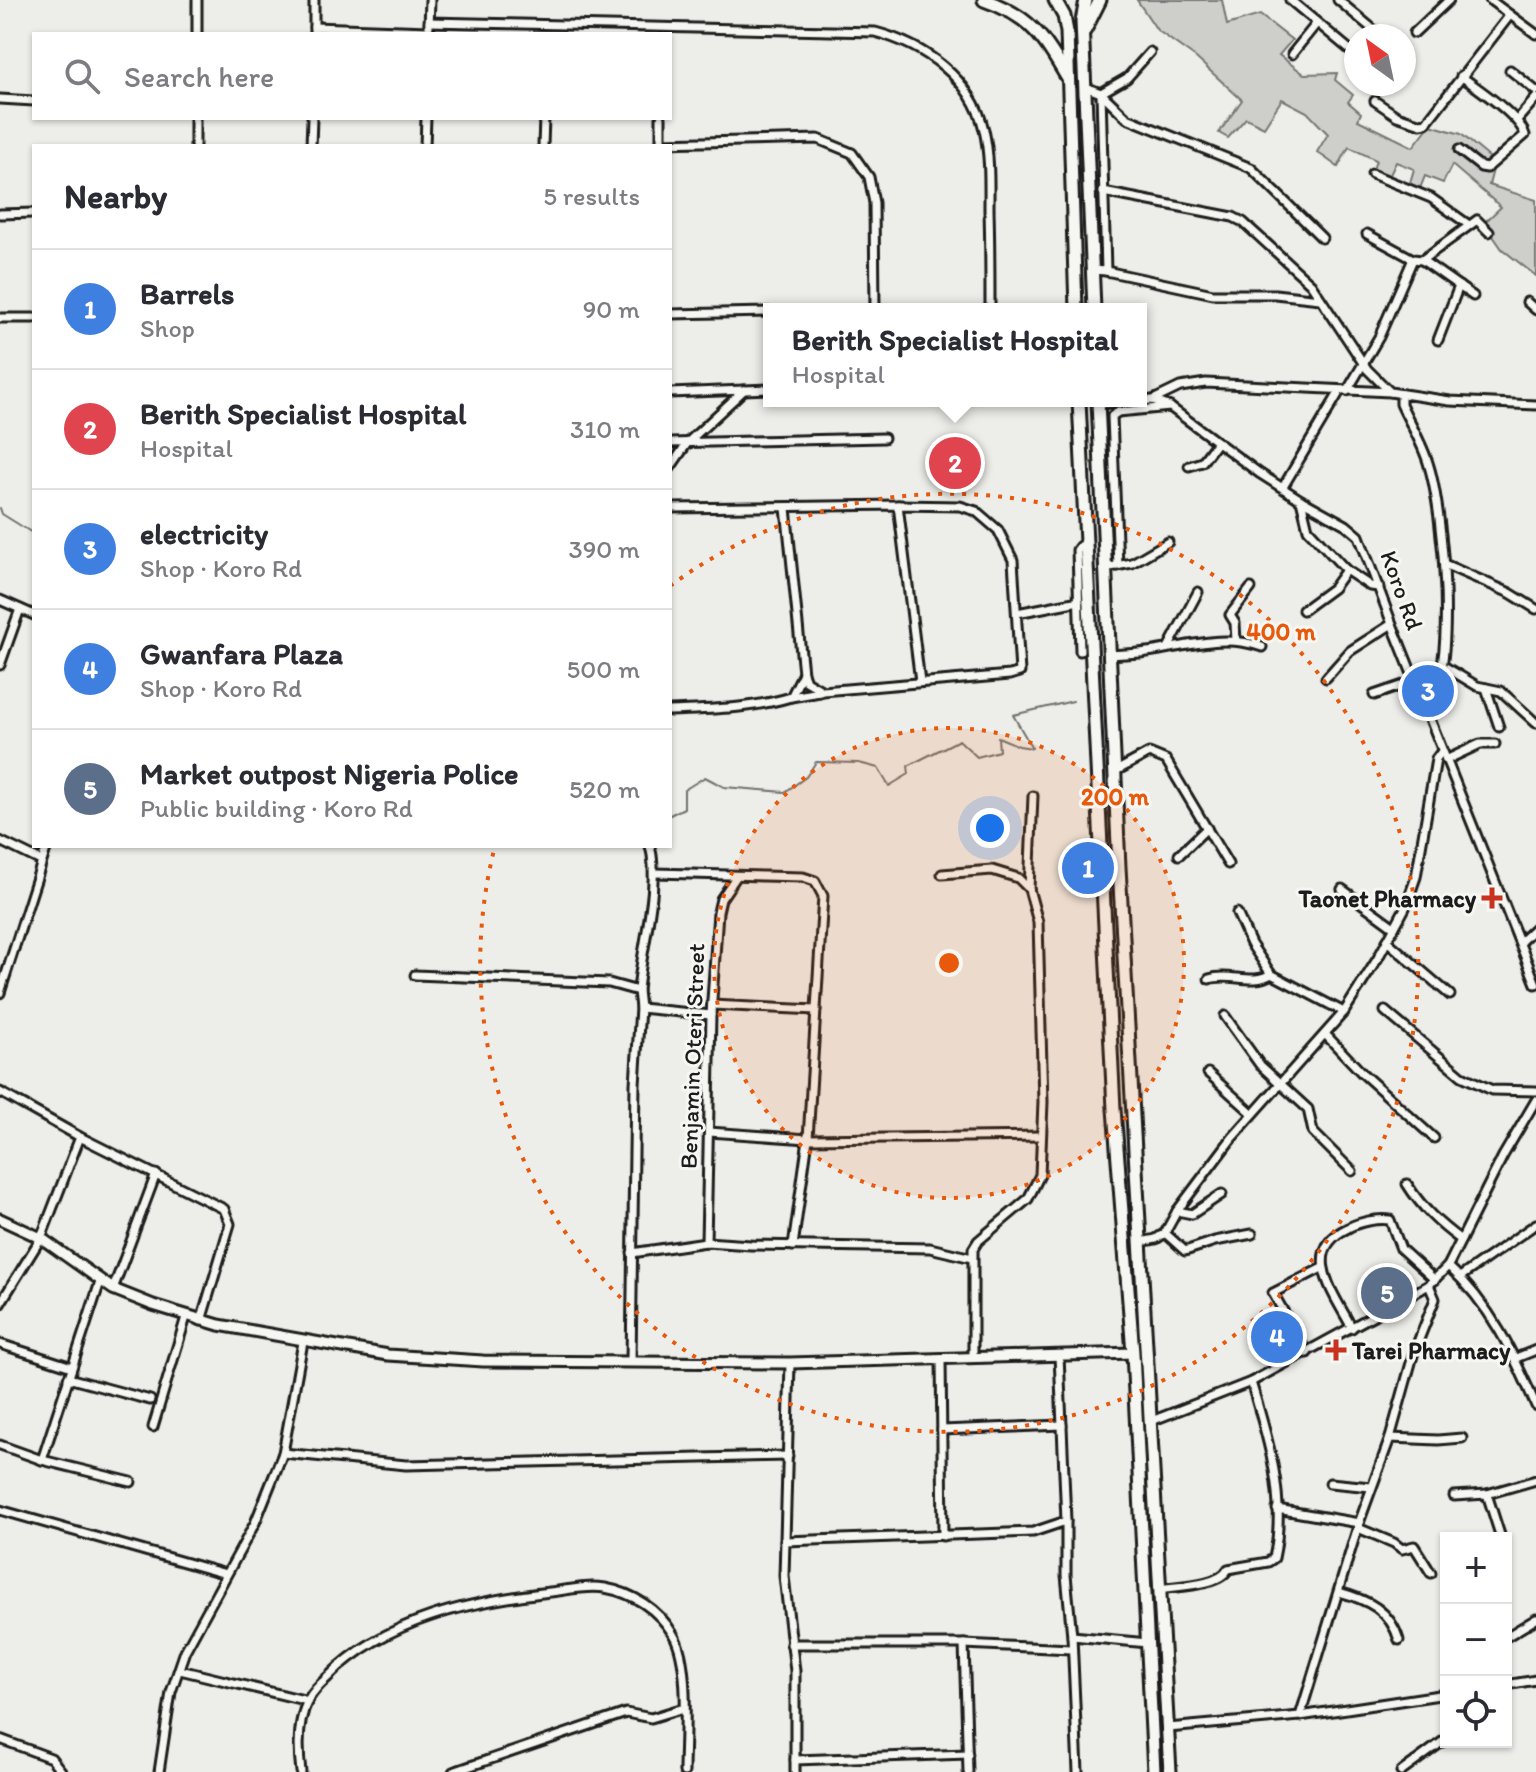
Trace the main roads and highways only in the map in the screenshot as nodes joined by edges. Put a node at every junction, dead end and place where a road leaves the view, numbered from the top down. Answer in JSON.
{"nodes":[{"id":1,"x":984,"y":0,"type":"edge"},
{"id":2,"x":1055,"y":0,"type":"edge"},
{"id":3,"x":1086,"y":0,"type":"edge"},
{"id":4,"x":1100,"y":0,"type":"edge"},
{"id":5,"x":1083,"y":38,"type":"junction"},
{"id":6,"x":1068,"y":80,"type":"junction"},
{"id":7,"x":1076,"y":303,"type":"edge"},
{"id":8,"x":1094,"y":303,"type":"edge"},
{"id":9,"x":1079,"y":407,"type":"edge"},
{"id":10,"x":1099,"y":407,"type":"edge"},
{"id":11,"x":1154,"y":1772,"type":"edge"},
{"id":12,"x":1170,"y":1772,"type":"edge"}],
"edges":[{"from":1,"to":6,"type":"main road"},
{"from":2,"to":6,"type":"main road"},
{"from":3,"to":5,"type":"main road"},
{"from":4,"to":5,"type":"main road"},
{"from":5,"to":8,"type":"main road"},
{"from":6,"to":7,"type":"main road"},
{"from":9,"to":11,"type":"main road"},
{"from":10,"to":12,"type":"main road"}]}
